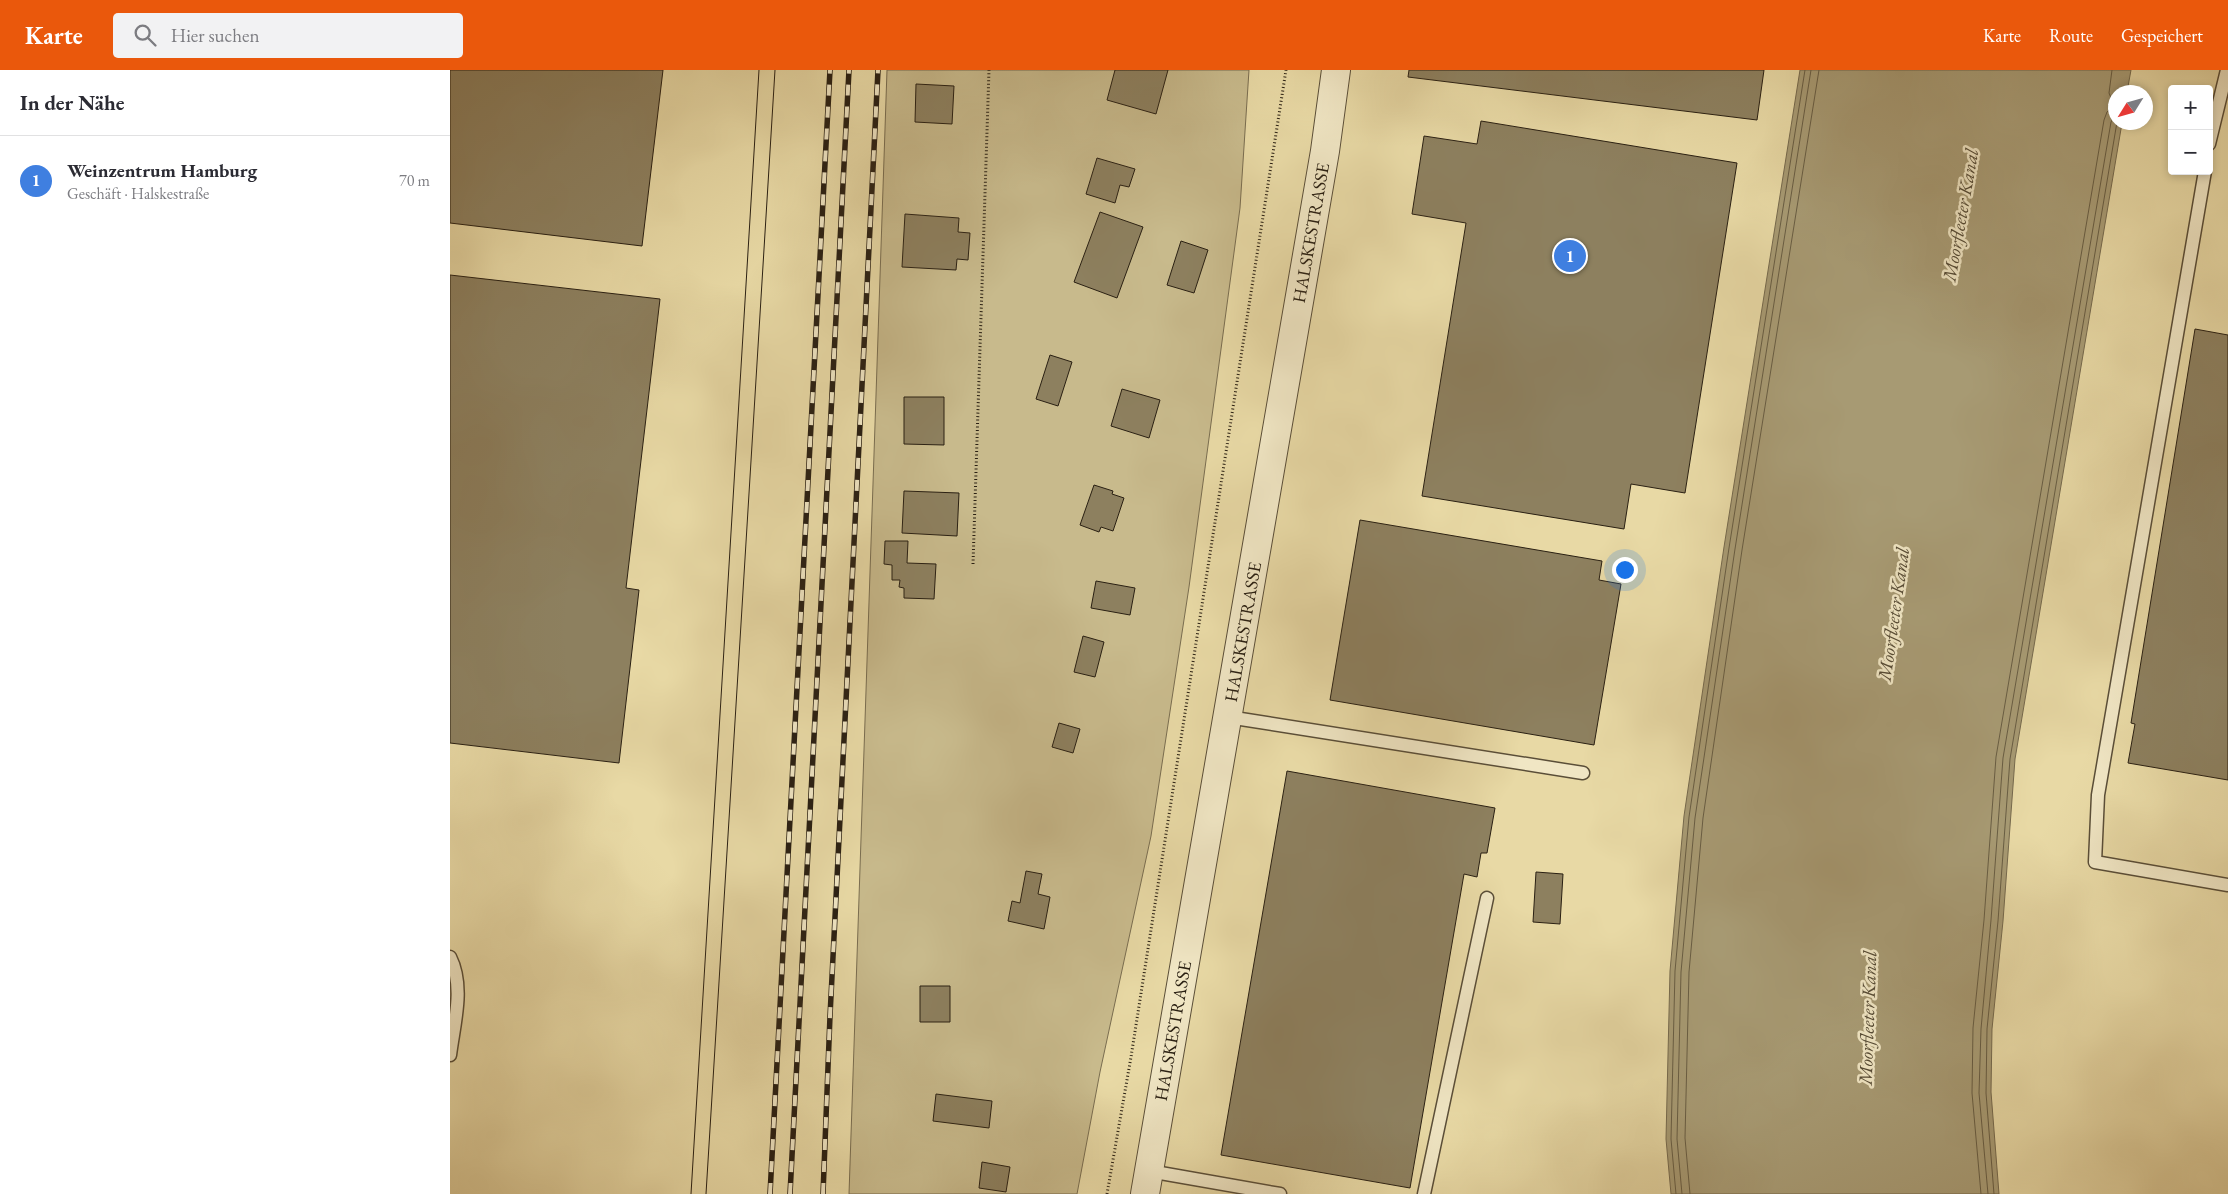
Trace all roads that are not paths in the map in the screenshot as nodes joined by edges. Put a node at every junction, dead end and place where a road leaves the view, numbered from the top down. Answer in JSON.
{"nodes":[{"id":1,"x":1336,"y":70,"type":"edge"},
{"id":2,"x":2227,"y":70,"type":"edge"},
{"id":3,"x":2212,"y":130,"type":"edge"},
{"id":4,"x":2203,"y":175,"type":"edge"},
{"id":5,"x":1228,"y":717,"type":"junction"},
{"id":6,"x":1584,"y":773,"type":"dead end"},
{"id":7,"x":2228,"y":885,"type":"edge"},
{"id":8,"x":1487,"y":898,"type":"dead end"},
{"id":9,"x":450,"y":957,"type":"edge"},
{"id":10,"x":450,"y":1055,"type":"edge"},
{"id":11,"x":1147,"y":1182,"type":"edge"},
{"id":12,"x":1280,"y":1194,"type":"edge"},
{"id":13,"x":1424,"y":1194,"type":"edge"}],
"edges":[{"from":1,"to":5,"type":"street","name":"HALSKESTRASSE"},
{"from":2,"to":3,"type":"lane"},
{"from":4,"to":7,"type":"lane"},
{"from":5,"to":6,"type":"lane"},
{"from":5,"to":11,"type":"street","name":"HALSKESTRASSE"},
{"from":8,"to":13,"type":"lane"},
{"from":9,"to":10,"type":"lane"},
{"from":11,"to":12,"type":"lane"}]}
